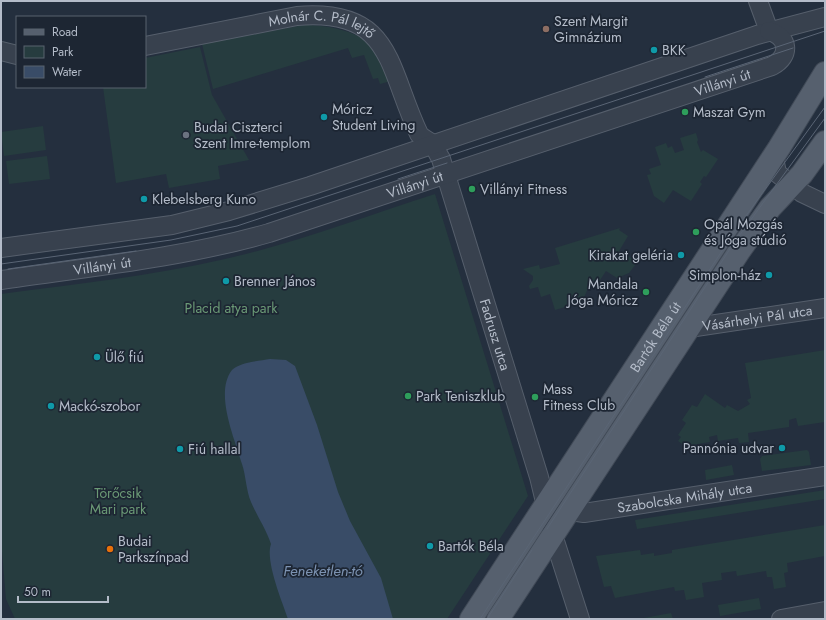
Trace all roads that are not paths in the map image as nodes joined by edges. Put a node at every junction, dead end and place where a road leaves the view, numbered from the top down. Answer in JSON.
{"nodes":[{"id":1,"x":758,"y":1,"type":"edge"},
{"id":2,"x":825,"y":18,"type":"edge"},
{"id":3,"x":769,"y":31,"type":"junction"},
{"id":4,"x":146,"y":46,"type":"edge"},
{"id":5,"x":1,"y":51,"type":"edge"},
{"id":6,"x":16,"y":55,"type":"edge"},
{"id":7,"x":825,"y":73,"type":"edge"},
{"id":8,"x":825,"y":142,"type":"edge"},
{"id":9,"x":432,"y":144,"type":"junction"},
{"id":10,"x":776,"y":152,"type":"junction"},
{"id":11,"x":446,"y":175,"type":"junction"},
{"id":12,"x":791,"y":186,"type":"junction"},
{"id":13,"x":825,"y":204,"type":"edge"},
{"id":14,"x":1,"y":248,"type":"edge"},
{"id":15,"x":1,"y":280,"type":"edge"},
{"id":16,"x":825,"y":308,"type":"edge"},
{"id":17,"x":689,"y":328,"type":"junction"},
{"id":18,"x":825,"y":476,"type":"edge"},
{"id":19,"x":546,"y":505,"type":"junction"},
{"id":20,"x":568,"y":511,"type":"junction"},
{"id":21,"x":553,"y":535,"type":"junction"},
{"id":22,"x":825,"y":611,"type":"edge"},
{"id":23,"x":471,"y":619,"type":"edge"},
{"id":24,"x":498,"y":619,"type":"edge"},
{"id":25,"x":580,"y":619,"type":"edge"},
{"id":26,"x":781,"y":619,"type":"edge"}],
"edges":[{"from":1,"to":3,"type":"street"},
{"from":2,"to":3,"type":"street"},
{"from":3,"to":9,"type":"street"},
{"from":3,"to":11,"type":"street","name":"Villányi út"},
{"from":4,"to":9,"type":"street","name":"Molnár C. Pál lejtő"},
{"from":5,"to":6,"type":"street"},
{"from":7,"to":10,"type":"main road","name":"Bartók Béla út"},
{"from":8,"to":12,"type":"main road","name":"Bartók Béla út"},
{"from":9,"to":11,"type":"street","name":"Fadrusz utca"},
{"from":9,"to":14,"type":"street"},
{"from":10,"to":12,"type":"street"},
{"from":10,"to":19,"type":"main road","name":"Bartók Béla út"},
{"from":11,"to":15,"type":"street","name":"Villányi út"},
{"from":11,"to":19,"type":"street","name":"Fadrusz utca"},
{"from":12,"to":13,"type":"street"},
{"from":12,"to":17,"type":"main road","name":"Bartók Béla út"},
{"from":16,"to":17,"type":"street","name":"Vásárhelyi Pál utca"},
{"from":17,"to":20,"type":"main road","name":"Bartók Béla út"},
{"from":18,"to":20,"type":"street","name":"Szabolcska Mihály utca"},
{"from":19,"to":20,"type":"street","name":"Szabolcska Mihály utca"},
{"from":19,"to":21,"type":"street","name":"Fadrusz utca"},
{"from":19,"to":23,"type":"main road","name":"Bartók Béla út"},
{"from":20,"to":21,"type":"main road","name":"Bartók Béla út"},
{"from":21,"to":24,"type":"main road","name":"Bartók Béla út"},
{"from":21,"to":25,"type":"street","name":"Fadrusz utca"},
{"from":22,"to":26,"type":"street"}]}
